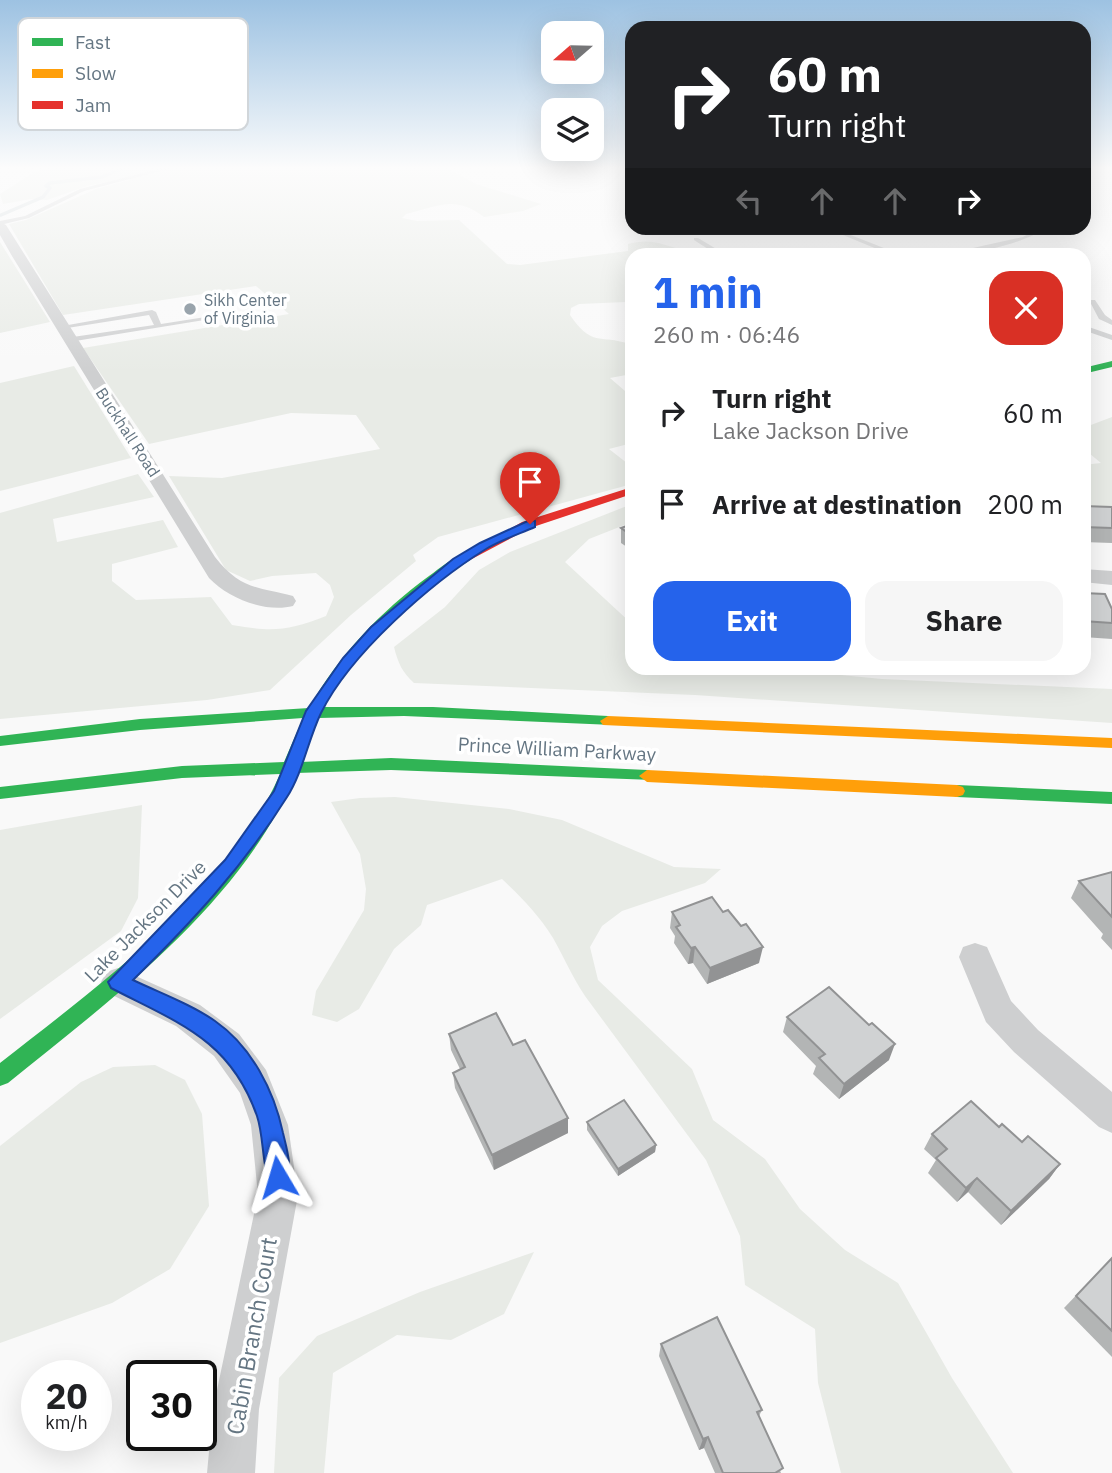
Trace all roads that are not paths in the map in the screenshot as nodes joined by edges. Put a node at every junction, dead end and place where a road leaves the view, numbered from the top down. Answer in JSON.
{"nodes":[{"id":1,"x":6,"y":235,"type":"edge"},
{"id":2,"x":847,"y":235,"type":"edge"},
{"id":3,"x":1030,"y":235,"type":"edge"},
{"id":4,"x":696,"y":239,"type":"dead end"},
{"id":5,"x":711,"y":248,"type":"edge"},
{"id":6,"x":880,"y":248,"type":"edge"},
{"id":7,"x":978,"y":248,"type":"edge"},
{"id":8,"x":1092,"y":302,"type":"dead end"},
{"id":9,"x":230,"y":315,"type":"dead end"},
{"id":10,"x":1112,"y":323,"type":"edge"},
{"id":11,"x":158,"y":326,"type":"junction"},
{"id":12,"x":1091,"y":330,"type":"edge"},
{"id":13,"x":65,"y":333,"type":"junction"},
{"id":14,"x":1112,"y":338,"type":"edge"},
{"id":15,"x":1112,"y":363,"type":"edge"},
{"id":16,"x":1091,"y":369,"type":"edge"},
{"id":17,"x":625,"y":492,"type":"edge"},
{"id":18,"x":1091,"y":576,"type":"edge"},
{"id":19,"x":1112,"y":578,"type":"edge"},
{"id":20,"x":285,"y":601,"type":"dead end"},
{"id":21,"x":314,"y":711,"type":"junction"},
{"id":22,"x":0,"y":741,"type":"edge"},
{"id":23,"x":1112,"y":743,"type":"edge"},
{"id":24,"x":292,"y":766,"type":"junction"},
{"id":25,"x":0,"y":793,"type":"edge"},
{"id":26,"x":1112,"y":798,"type":"edge"},
{"id":27,"x":975,"y":957,"type":"dead end"},
{"id":28,"x":118,"y":982,"type":"junction"},
{"id":29,"x":0,"y":1076,"type":"edge"},
{"id":30,"x":1112,"y":1115,"type":"edge"},
{"id":31,"x":231,"y":1473,"type":"edge"}],
"edges":[{"from":1,"to":13,"type":"street","name":"Buckhall Road"},
{"from":2,"to":6,"type":"lane"},
{"from":3,"to":7,"type":"lane"},
{"from":4,"to":5,"type":"lane"},
{"from":8,"to":10,"type":"lane"},
{"from":9,"to":11,"type":"lane"},
{"from":11,"to":13,"type":"lane"},
{"from":11,"to":13,"type":"lane"},
{"from":12,"to":14,"type":"lane"},
{"from":13,"to":20,"type":"street","name":"Buckhall Road"},
{"from":15,"to":16,"type":"main road"},
{"from":17,"to":21,"type":"main road","name":"Lake Jackson Drive"},
{"from":18,"to":19,"type":"street"},
{"from":21,"to":22,"type":"main road","name":"Prince William Parkway"},
{"from":21,"to":23,"type":"main road","name":"Prince William Parkway"},
{"from":21,"to":24,"type":"main road","name":"Lake Jackson Drive"},
{"from":24,"to":25,"type":"main road","name":"Prince William Parkway"},
{"from":24,"to":26,"type":"main road","name":"Prince William Parkway"},
{"from":24,"to":28,"type":"main road","name":"Lake Jackson Drive"},
{"from":27,"to":30,"type":"street"},
{"from":28,"to":29,"type":"main road","name":"Lake Jackson Drive"},
{"from":28,"to":31,"type":"street","name":"Cabin Branch Court"}]}
